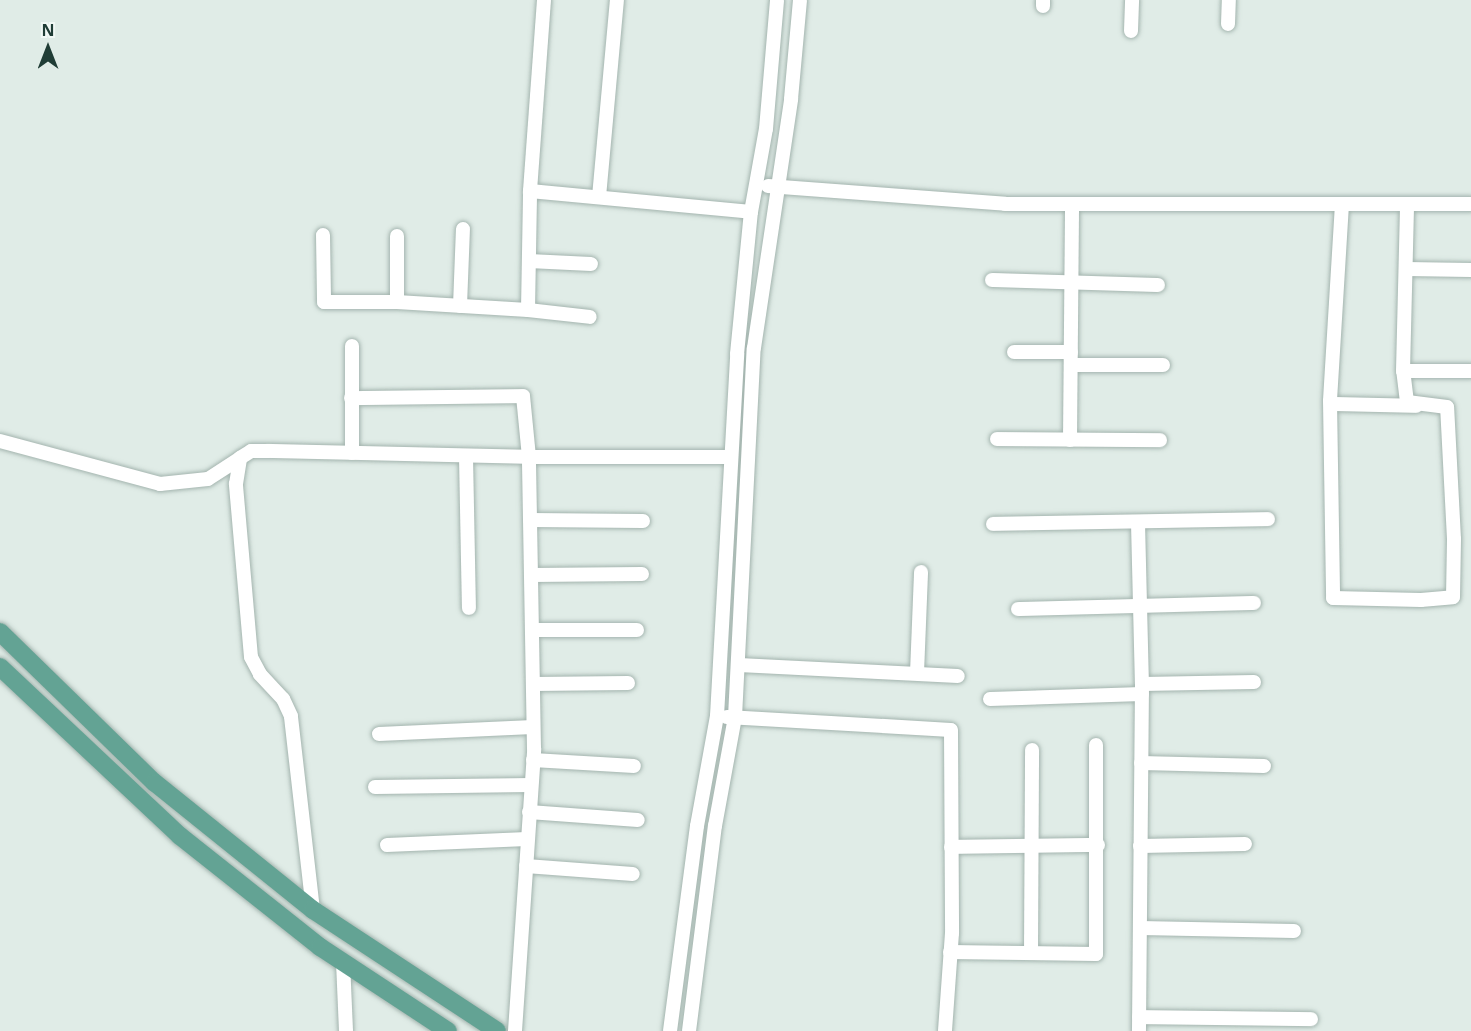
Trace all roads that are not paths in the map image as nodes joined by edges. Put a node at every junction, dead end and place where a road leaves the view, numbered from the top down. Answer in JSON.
{"nodes":[{"id":1,"x":544,"y":0,"type":"edge"},
{"id":2,"x":617,"y":0,"type":"edge"},
{"id":3,"x":777,"y":0,"type":"edge"},
{"id":4,"x":800,"y":0,"type":"edge"},
{"id":5,"x":1132,"y":0,"type":"edge"},
{"id":6,"x":1229,"y":0,"type":"edge"},
{"id":7,"x":1228,"y":24,"type":"dead end"},
{"id":8,"x":1131,"y":32,"type":"dead end"},
{"id":9,"x":757,"y":185,"type":"junction"},
{"id":10,"x":776,"y":186,"type":"junction"},
{"id":11,"x":530,"y":191,"type":"junction"},
{"id":12,"x":599,"y":197,"type":"junction"},
{"id":13,"x":1072,"y":204,"type":"junction"},
{"id":14,"x":1342,"y":204,"type":"junction"},
{"id":15,"x":1407,"y":204,"type":"junction"},
{"id":16,"x":1471,"y":204,"type":"edge"},
{"id":17,"x":751,"y":212,"type":"junction"},
{"id":18,"x":463,"y":229,"type":"dead end"},
{"id":19,"x":323,"y":235,"type":"dead end"},
{"id":20,"x":397,"y":236,"type":"dead end"},
{"id":21,"x":529,"y":261,"type":"junction"},
{"id":22,"x":591,"y":264,"type":"dead end"},
{"id":23,"x":1406,"y":269,"type":"junction"},
{"id":24,"x":1471,"y":270,"type":"edge"},
{"id":25,"x":992,"y":280,"type":"dead end"},
{"id":26,"x":1072,"y":282,"type":"junction"},
{"id":27,"x":1158,"y":285,"type":"dead end"},
{"id":28,"x":397,"y":302,"type":"junction"},
{"id":29,"x":460,"y":306,"type":"junction"},
{"id":30,"x":528,"y":310,"type":"junction"},
{"id":31,"x":590,"y":316,"type":"dead end"},
{"id":32,"x":352,"y":346,"type":"dead end"},
{"id":33,"x":1014,"y":352,"type":"dead end"},
{"id":34,"x":1071,"y":359,"type":"junction"},
{"id":35,"x":1163,"y":365,"type":"dead end"},
{"id":36,"x":1403,"y":371,"type":"junction"},
{"id":37,"x":1471,"y":371,"type":"edge"},
{"id":38,"x":351,"y":398,"type":"junction"},
{"id":39,"x":1331,"y":404,"type":"junction"},
{"id":40,"x":1447,"y":407,"type":"junction"},
{"id":41,"x":997,"y":439,"type":"dead end"},
{"id":42,"x":1070,"y":440,"type":"junction"},
{"id":43,"x":1160,"y":440,"type":"dead end"},
{"id":44,"x":0,"y":441,"type":"edge"},
{"id":45,"x":352,"y":453,"type":"junction"},
{"id":46,"x":466,"y":456,"type":"junction"},
{"id":47,"x":529,"y":457,"type":"junction"},
{"id":48,"x":729,"y":457,"type":"junction"},
{"id":49,"x":240,"y":458,"type":"junction"},
{"id":50,"x":1268,"y":519,"type":"dead end"},
{"id":51,"x":530,"y":520,"type":"junction"},
{"id":52,"x":643,"y":521,"type":"dead end"},
{"id":53,"x":1138,"y":523,"type":"junction"},
{"id":54,"x":993,"y":524,"type":"dead end"},
{"id":55,"x":921,"y":572,"type":"dead end"},
{"id":56,"x":642,"y":574,"type":"dead end"},
{"id":57,"x":531,"y":575,"type":"junction"},
{"id":58,"x":1140,"y":603,"type":"junction"},
{"id":59,"x":1254,"y":603,"type":"dead end"},
{"id":60,"x":469,"y":608,"type":"dead end"},
{"id":61,"x":1018,"y":609,"type":"dead end"},
{"id":62,"x":532,"y":630,"type":"junction"},
{"id":63,"x":637,"y":630,"type":"dead end"},
{"id":64,"x":0,"y":632,"type":"edge"},
{"id":65,"x":739,"y":665,"type":"junction"},
{"id":66,"x":0,"y":667,"type":"edge"},
{"id":67,"x":917,"y":673,"type":"junction"},
{"id":68,"x":958,"y":676,"type":"dead end"},
{"id":69,"x":1254,"y":682,"type":"dead end"},
{"id":70,"x":628,"y":683,"type":"dead end"},
{"id":71,"x":533,"y":684,"type":"junction"},
{"id":72,"x":1142,"y":689,"type":"junction"},
{"id":73,"x":990,"y":699,"type":"dead end"},
{"id":74,"x":717,"y":716,"type":"junction"},
{"id":75,"x":735,"y":717,"type":"junction"},
{"id":76,"x":533,"y":728,"type":"junction"},
{"id":77,"x":379,"y":734,"type":"dead end"},
{"id":78,"x":1096,"y":745,"type":"dead end"},
{"id":79,"x":1032,"y":750,"type":"dead end"},
{"id":80,"x":533,"y":760,"type":"junction"},
{"id":81,"x":1141,"y":763,"type":"junction"},
{"id":82,"x":634,"y":766,"type":"dead end"},
{"id":83,"x":1264,"y":766,"type":"dead end"},
{"id":84,"x":531,"y":785,"type":"junction"},
{"id":85,"x":375,"y":787,"type":"dead end"},
{"id":86,"x":530,"y":812,"type":"junction"},
{"id":87,"x":638,"y":820,"type":"dead end"},
{"id":88,"x":528,"y":839,"type":"junction"},
{"id":89,"x":1245,"y":844,"type":"dead end"},
{"id":90,"x":387,"y":845,"type":"dead end"},
{"id":91,"x":1098,"y":845,"type":"junction"},
{"id":92,"x":1032,"y":846,"type":"junction"},
{"id":93,"x":1140,"y":846,"type":"junction"},
{"id":94,"x":951,"y":848,"type":"junction"},
{"id":95,"x":526,"y":866,"type":"junction"},
{"id":96,"x":633,"y":874,"type":"dead end"},
{"id":97,"x":313,"y":910,"type":"junction"},
{"id":98,"x":1140,"y":928,"type":"junction"},
{"id":99,"x":1294,"y":931,"type":"dead end"},
{"id":100,"x":950,"y":952,"type":"junction"},
{"id":101,"x":1031,"y":953,"type":"junction"},
{"id":102,"x":343,"y":963,"type":"junction"},
{"id":103,"x":1139,"y":1017,"type":"junction"},
{"id":104,"x":1311,"y":1019,"type":"dead end"},
{"id":105,"x":345,"y":1031,"type":"edge"},
{"id":106,"x":448,"y":1031,"type":"edge"},
{"id":107,"x":497,"y":1031,"type":"edge"},
{"id":108,"x":515,"y":1031,"type":"edge"},
{"id":109,"x":669,"y":1031,"type":"edge"},
{"id":110,"x":689,"y":1031,"type":"edge"},
{"id":111,"x":945,"y":1031,"type":"edge"},
{"id":112,"x":1138,"y":1031,"type":"edge"}],
"edges":[{"from":1,"to":11,"type":"street"},
{"from":2,"to":12,"type":"street"},
{"from":3,"to":9,"type":"street"},
{"from":4,"to":10,"type":"street"},
{"from":5,"to":8,"type":"street"},
{"from":6,"to":7,"type":"street"},
{"from":9,"to":10,"type":"street"},
{"from":9,"to":17,"type":"street"},
{"from":10,"to":13,"type":"street"},
{"from":10,"to":65,"type":"street"},
{"from":11,"to":12,"type":"street"},
{"from":11,"to":21,"type":"street"},
{"from":12,"to":17,"type":"street"},
{"from":13,"to":14,"type":"street"},
{"from":13,"to":26,"type":"street"},
{"from":14,"to":15,"type":"street"},
{"from":14,"to":39,"type":"street"},
{"from":15,"to":16,"type":"street"},
{"from":15,"to":23,"type":"street"},
{"from":17,"to":48,"type":"street"},
{"from":18,"to":29,"type":"street"},
{"from":19,"to":28,"type":"street"},
{"from":20,"to":28,"type":"street"},
{"from":21,"to":22,"type":"street"},
{"from":21,"to":30,"type":"street"},
{"from":23,"to":24,"type":"street"},
{"from":23,"to":36,"type":"street"},
{"from":25,"to":26,"type":"street"},
{"from":26,"to":27,"type":"street"},
{"from":26,"to":34,"type":"street"},
{"from":28,"to":29,"type":"street"},
{"from":29,"to":30,"type":"street"},
{"from":30,"to":31,"type":"street"},
{"from":32,"to":38,"type":"street"},
{"from":33,"to":34,"type":"street"},
{"from":34,"to":35,"type":"street"},
{"from":34,"to":42,"type":"street"},
{"from":36,"to":37,"type":"street"},
{"from":36,"to":40,"type":"street"},
{"from":38,"to":45,"type":"street"},
{"from":38,"to":47,"type":"street"},
{"from":39,"to":40,"type":"street"},
{"from":39,"to":40,"type":"street"},
{"from":41,"to":42,"type":"street"},
{"from":42,"to":43,"type":"street"},
{"from":44,"to":49,"type":"street"},
{"from":45,"to":46,"type":"street"},
{"from":45,"to":49,"type":"street"},
{"from":46,"to":47,"type":"street"},
{"from":46,"to":60,"type":"street"},
{"from":47,"to":48,"type":"street"},
{"from":47,"to":51,"type":"street"},
{"from":48,"to":74,"type":"street"},
{"from":49,"to":97,"type":"street"},
{"from":50,"to":53,"type":"street"},
{"from":51,"to":52,"type":"street"},
{"from":51,"to":57,"type":"street"},
{"from":53,"to":54,"type":"street"},
{"from":53,"to":58,"type":"street"},
{"from":55,"to":67,"type":"street"},
{"from":56,"to":57,"type":"street"},
{"from":57,"to":62,"type":"street"},
{"from":58,"to":59,"type":"street"},
{"from":58,"to":61,"type":"street"},
{"from":58,"to":72,"type":"street"},
{"from":62,"to":63,"type":"street"},
{"from":62,"to":71,"type":"street"},
{"from":64,"to":97,"type":"main road"},
{"from":65,"to":67,"type":"street"},
{"from":65,"to":75,"type":"street"},
{"from":66,"to":102,"type":"main road"},
{"from":67,"to":68,"type":"street"},
{"from":69,"to":72,"type":"street"},
{"from":70,"to":71,"type":"street"},
{"from":71,"to":76,"type":"street"},
{"from":72,"to":73,"type":"street"},
{"from":72,"to":81,"type":"street"},
{"from":74,"to":75,"type":"street"},
{"from":74,"to":109,"type":"street"},
{"from":75,"to":94,"type":"street"},
{"from":75,"to":110,"type":"street"},
{"from":76,"to":77,"type":"street"},
{"from":76,"to":80,"type":"street"},
{"from":78,"to":91,"type":"street"},
{"from":79,"to":92,"type":"street"},
{"from":80,"to":82,"type":"street"},
{"from":80,"to":84,"type":"street"},
{"from":81,"to":83,"type":"street"},
{"from":81,"to":93,"type":"street"},
{"from":84,"to":85,"type":"street"},
{"from":84,"to":86,"type":"street"},
{"from":86,"to":87,"type":"street"},
{"from":86,"to":88,"type":"street"},
{"from":88,"to":90,"type":"street"},
{"from":88,"to":95,"type":"street"},
{"from":89,"to":93,"type":"street"},
{"from":91,"to":92,"type":"street"},
{"from":91,"to":101,"type":"street"},
{"from":92,"to":94,"type":"street"},
{"from":92,"to":101,"type":"street"},
{"from":93,"to":98,"type":"street"},
{"from":94,"to":100,"type":"street"},
{"from":95,"to":96,"type":"street"},
{"from":95,"to":108,"type":"street"},
{"from":97,"to":107,"type":"main road"},
{"from":98,"to":99,"type":"street"},
{"from":98,"to":103,"type":"street"},
{"from":100,"to":101,"type":"street"},
{"from":100,"to":111,"type":"street"},
{"from":102,"to":105,"type":"street"},
{"from":102,"to":106,"type":"main road"},
{"from":103,"to":104,"type":"street"},
{"from":103,"to":112,"type":"street"}]}
